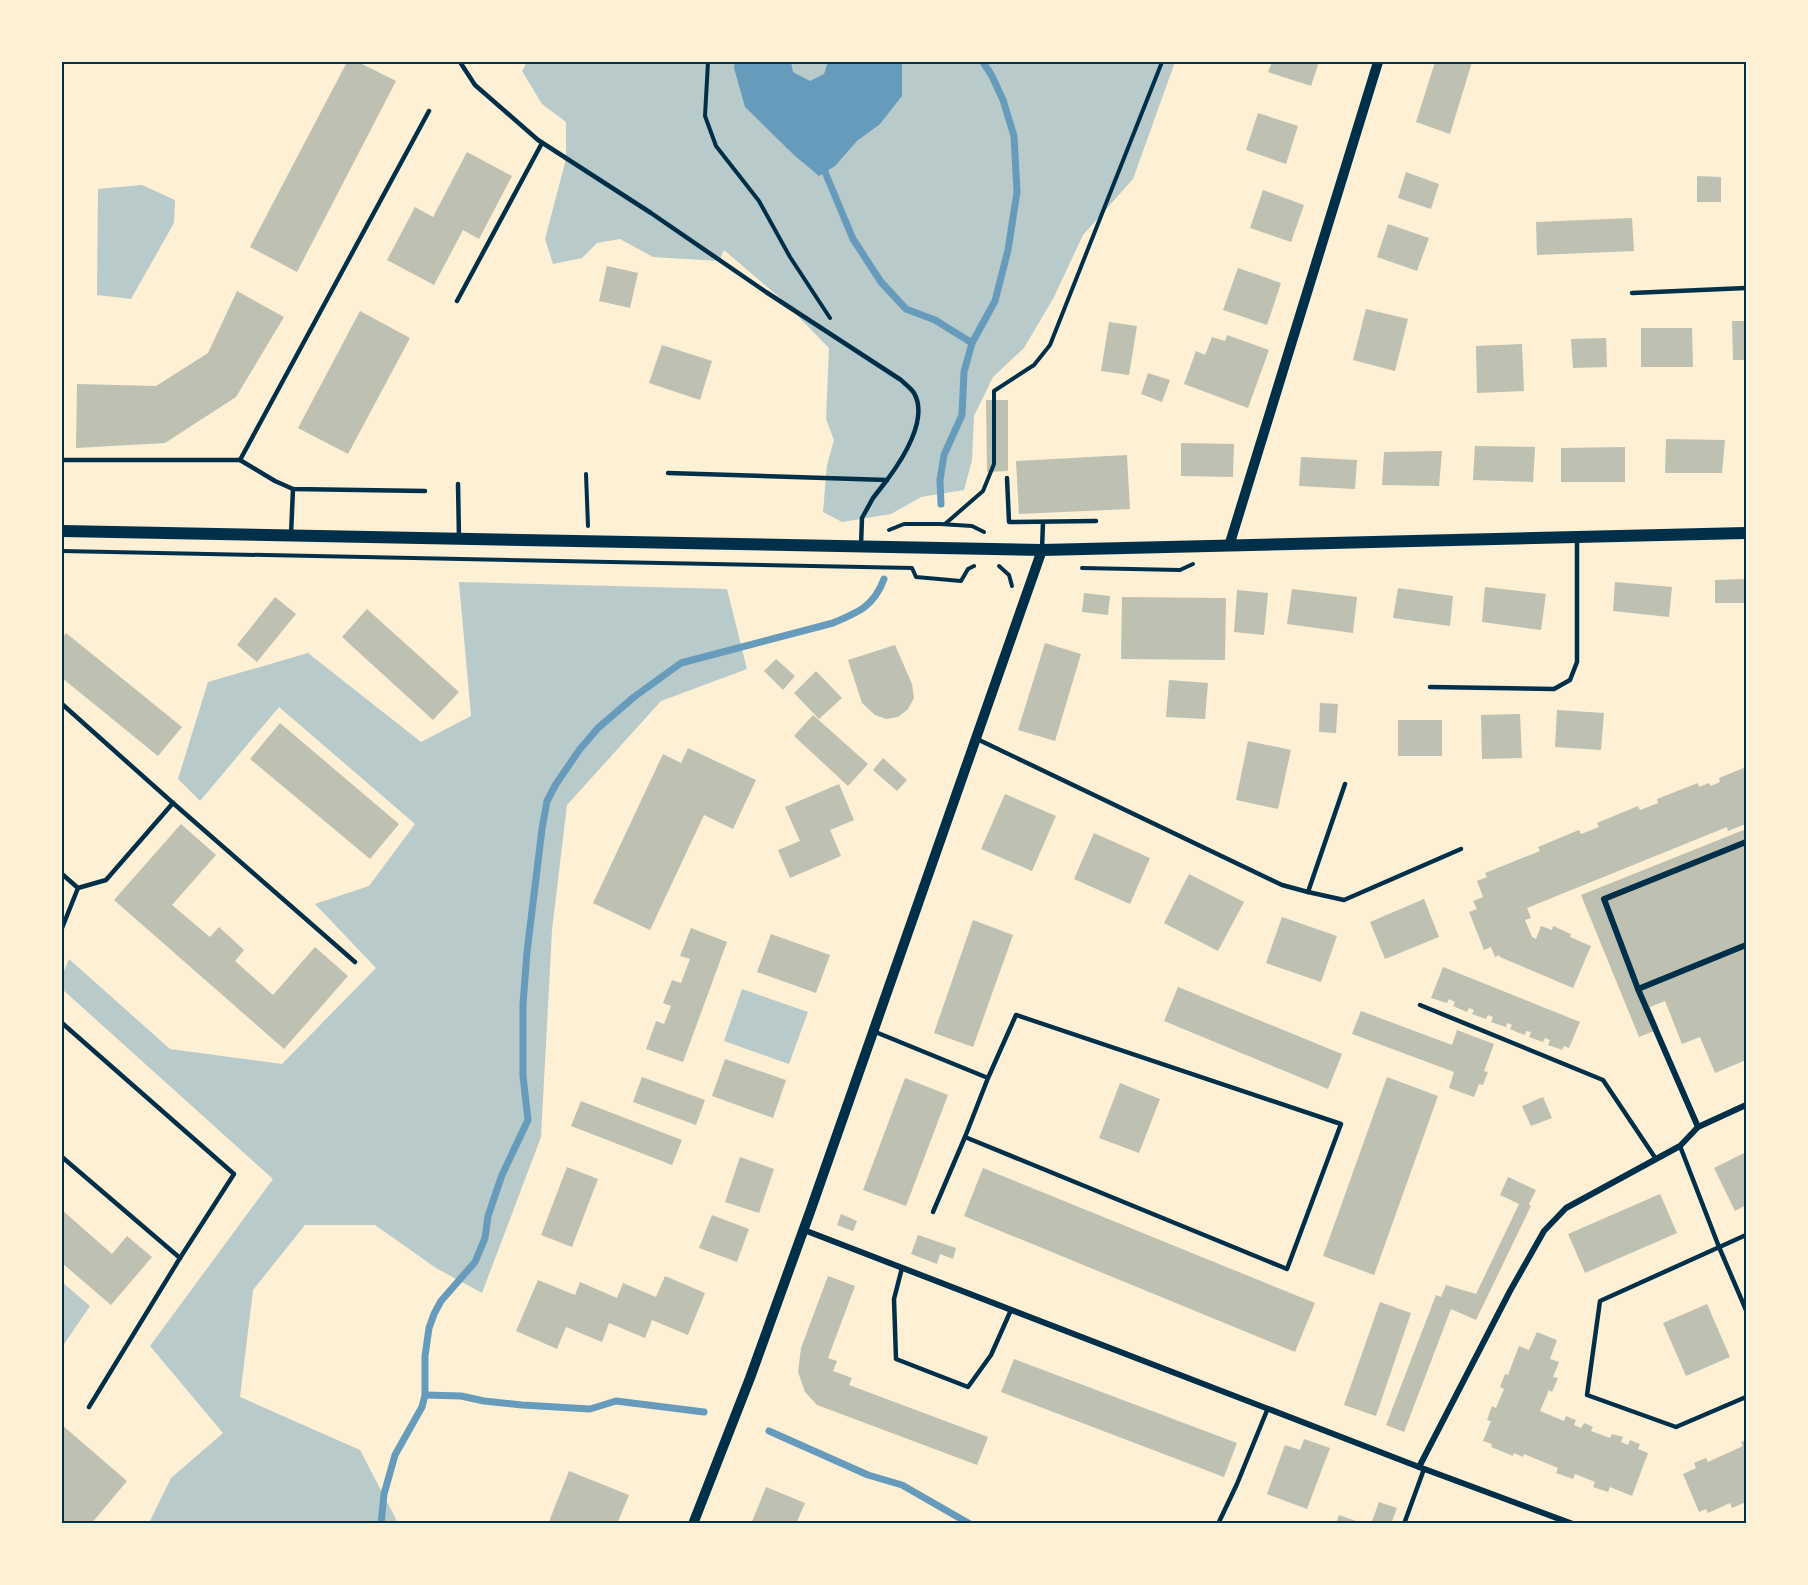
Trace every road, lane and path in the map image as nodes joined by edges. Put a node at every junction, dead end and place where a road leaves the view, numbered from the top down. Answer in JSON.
{"nodes":[{"id":1,"x":460,"y":62,"type":"edge"},
{"id":2,"x":708,"y":62,"type":"edge"},
{"id":3,"x":1162,"y":62,"type":"edge"},
{"id":4,"x":1378,"y":62,"type":"edge"},
{"id":5,"x":429,"y":111,"type":"dead end"},
{"id":6,"x":543,"y":143,"type":"junction"},
{"id":7,"x":1746,"y":288,"type":"edge"},
{"id":8,"x":1632,"y":293,"type":"dead end"},
{"id":9,"x":457,"y":301,"type":"dead end"},
{"id":10,"x":849,"y":346,"type":"junction"},
{"id":11,"x":62,"y":460,"type":"edge"},
{"id":12,"x":240,"y":460,"type":"junction"},
{"id":13,"x":668,"y":473,"type":"dead end"},
{"id":14,"x":586,"y":474,"type":"dead end"},
{"id":15,"x":1007,"y":478,"type":"dead end"},
{"id":16,"x":887,"y":480,"type":"junction"},
{"id":17,"x":458,"y":484,"type":"dead end"},
{"id":18,"x":293,"y":489,"type":"junction"},
{"id":19,"x":425,"y":492,"type":"dead end"},
{"id":20,"x":1095,"y":521,"type":"dead end"},
{"id":21,"x":1043,"y":522,"type":"junction"},
{"id":22,"x":904,"y":524,"type":"dead end"},
{"id":23,"x":944,"y":525,"type":"junction"},
{"id":24,"x":588,"y":526,"type":"dead end"},
{"id":25,"x":972,"y":526,"type":"dead end"},
{"id":26,"x":62,"y":531,"type":"edge"},
{"id":27,"x":1746,"y":533,"type":"edge"},
{"id":28,"x":291,"y":535,"type":"junction"},
{"id":29,"x":459,"y":538,"type":"junction"},
{"id":30,"x":1577,"y":538,"type":"junction"},
{"id":31,"x":861,"y":546,"type":"junction"},
{"id":32,"x":1229,"y":546,"type":"junction"},
{"id":33,"x":1042,"y":550,"type":"junction"},
{"id":34,"x":62,"y":551,"type":"edge"},
{"id":35,"x":978,"y":564,"type":"dead end"},
{"id":36,"x":989,"y":565,"type":"dead end"},
{"id":37,"x":1072,"y":567,"type":"dead end"},
{"id":38,"x":1180,"y":570,"type":"dead end"},
{"id":39,"x":1014,"y":591,"type":"dead end"},
{"id":40,"x":1430,"y":687,"type":"dead end"},
{"id":41,"x":62,"y":704,"type":"edge"},
{"id":42,"x":977,"y":739,"type":"junction"},
{"id":43,"x":1345,"y":784,"type":"dead end"},
{"id":44,"x":173,"y":802,"type":"junction"},
{"id":45,"x":1746,"y":842,"type":"edge"},
{"id":46,"x":1461,"y":849,"type":"dead end"},
{"id":47,"x":62,"y":874,"type":"edge"},
{"id":48,"x":78,"y":888,"type":"junction"},
{"id":49,"x":1308,"y":892,"type":"junction"},
{"id":50,"x":62,"y":928,"type":"edge"},
{"id":51,"x":1746,"y":945,"type":"edge"},
{"id":52,"x":355,"y":962,"type":"dead end"},
{"id":53,"x":1638,"y":989,"type":"junction"},
{"id":54,"x":1420,"y":1005,"type":"dead end"},
{"id":55,"x":62,"y":1023,"type":"edge"},
{"id":56,"x":873,"y":1031,"type":"junction"},
{"id":57,"x":988,"y":1078,"type":"junction"},
{"id":58,"x":1746,"y":1105,"type":"edge"},
{"id":59,"x":1698,"y":1127,"type":"junction"},
{"id":60,"x":964,"y":1137,"type":"junction"},
{"id":61,"x":1680,"y":1146,"type":"junction"},
{"id":62,"x":62,"y":1157,"type":"edge"},
{"id":63,"x":1656,"y":1159,"type":"junction"},
{"id":64,"x":933,"y":1212,"type":"dead end"},
{"id":65,"x":804,"y":1230,"type":"junction"},
{"id":66,"x":1746,"y":1235,"type":"edge"},
{"id":67,"x":1719,"y":1247,"type":"junction"},
{"id":68,"x":180,"y":1258,"type":"junction"},
{"id":69,"x":902,"y":1268,"type":"junction"},
{"id":70,"x":1011,"y":1310,"type":"junction"},
{"id":71,"x":1746,"y":1310,"type":"edge"},
{"id":72,"x":1746,"y":1397,"type":"edge"},
{"id":73,"x":89,"y":1407,"type":"dead end"},
{"id":74,"x":1268,"y":1408,"type":"junction"},
{"id":75,"x":1422,"y":1468,"type":"junction"},
{"id":76,"x":693,"y":1524,"type":"edge"},
{"id":77,"x":1218,"y":1524,"type":"edge"},
{"id":78,"x":1404,"y":1524,"type":"edge"},
{"id":79,"x":1573,"y":1524,"type":"edge"}],
"edges":[{"from":1,"to":6,"type":"lane"},
{"from":2,"to":10,"type":"path"},
{"from":3,"to":23,"type":"path"},
{"from":4,"to":32,"type":"street"},
{"from":5,"to":12,"type":"lane"},
{"from":6,"to":9,"type":"lane"},
{"from":6,"to":10,"type":"lane"},
{"from":7,"to":8,"type":"lane"},
{"from":10,"to":16,"type":"lane"},
{"from":11,"to":12,"type":"lane"},
{"from":12,"to":18,"type":"lane"},
{"from":13,"to":16,"type":"lane"},
{"from":14,"to":24,"type":"path"},
{"from":15,"to":21,"type":"lane"},
{"from":16,"to":31,"type":"lane"},
{"from":17,"to":29,"type":"lane"},
{"from":18,"to":19,"type":"lane"},
{"from":18,"to":28,"type":"lane"},
{"from":20,"to":21,"type":"lane"},
{"from":21,"to":33,"type":"lane"},
{"from":22,"to":23,"type":"path"},
{"from":23,"to":25,"type":"path"},
{"from":26,"to":28,"type":"main road"},
{"from":27,"to":30,"type":"main road"},
{"from":28,"to":29,"type":"main road"},
{"from":29,"to":31,"type":"main road"},
{"from":30,"to":32,"type":"main road"},
{"from":30,"to":40,"type":"lane"},
{"from":31,"to":33,"type":"main road"},
{"from":32,"to":33,"type":"main road"},
{"from":33,"to":42,"type":"street"},
{"from":34,"to":35,"type":"path"},
{"from":36,"to":39,"type":"path"},
{"from":37,"to":38,"type":"path"},
{"from":41,"to":44,"type":"lane"},
{"from":42,"to":49,"type":"lane"},
{"from":42,"to":56,"type":"street"},
{"from":43,"to":49,"type":"lane"},
{"from":44,"to":48,"type":"lane"},
{"from":44,"to":52,"type":"lane"},
{"from":45,"to":53,"type":"street"},
{"from":46,"to":49,"type":"lane"},
{"from":47,"to":48,"type":"lane"},
{"from":48,"to":50,"type":"lane"},
{"from":51,"to":53,"type":"street"},
{"from":53,"to":59,"type":"street"},
{"from":54,"to":63,"type":"lane"},
{"from":55,"to":68,"type":"lane"},
{"from":56,"to":57,"type":"lane"},
{"from":56,"to":65,"type":"street"},
{"from":57,"to":60,"type":"lane"},
{"from":57,"to":60,"type":"lane"},
{"from":58,"to":59,"type":"street"},
{"from":59,"to":61,"type":"street"},
{"from":60,"to":64,"type":"lane"},
{"from":61,"to":63,"type":"street"},
{"from":61,"to":67,"type":"lane"},
{"from":62,"to":68,"type":"lane"},
{"from":63,"to":75,"type":"street"},
{"from":65,"to":69,"type":"street"},
{"from":65,"to":76,"type":"street"},
{"from":66,"to":67,"type":"lane"},
{"from":67,"to":71,"type":"lane"},
{"from":67,"to":72,"type":"lane"},
{"from":68,"to":73,"type":"lane"},
{"from":69,"to":70,"type":"street"},
{"from":69,"to":70,"type":"lane"},
{"from":70,"to":74,"type":"street"},
{"from":74,"to":75,"type":"street"},
{"from":74,"to":77,"type":"lane"},
{"from":75,"to":78,"type":"lane"},
{"from":75,"to":79,"type":"street"}]}
